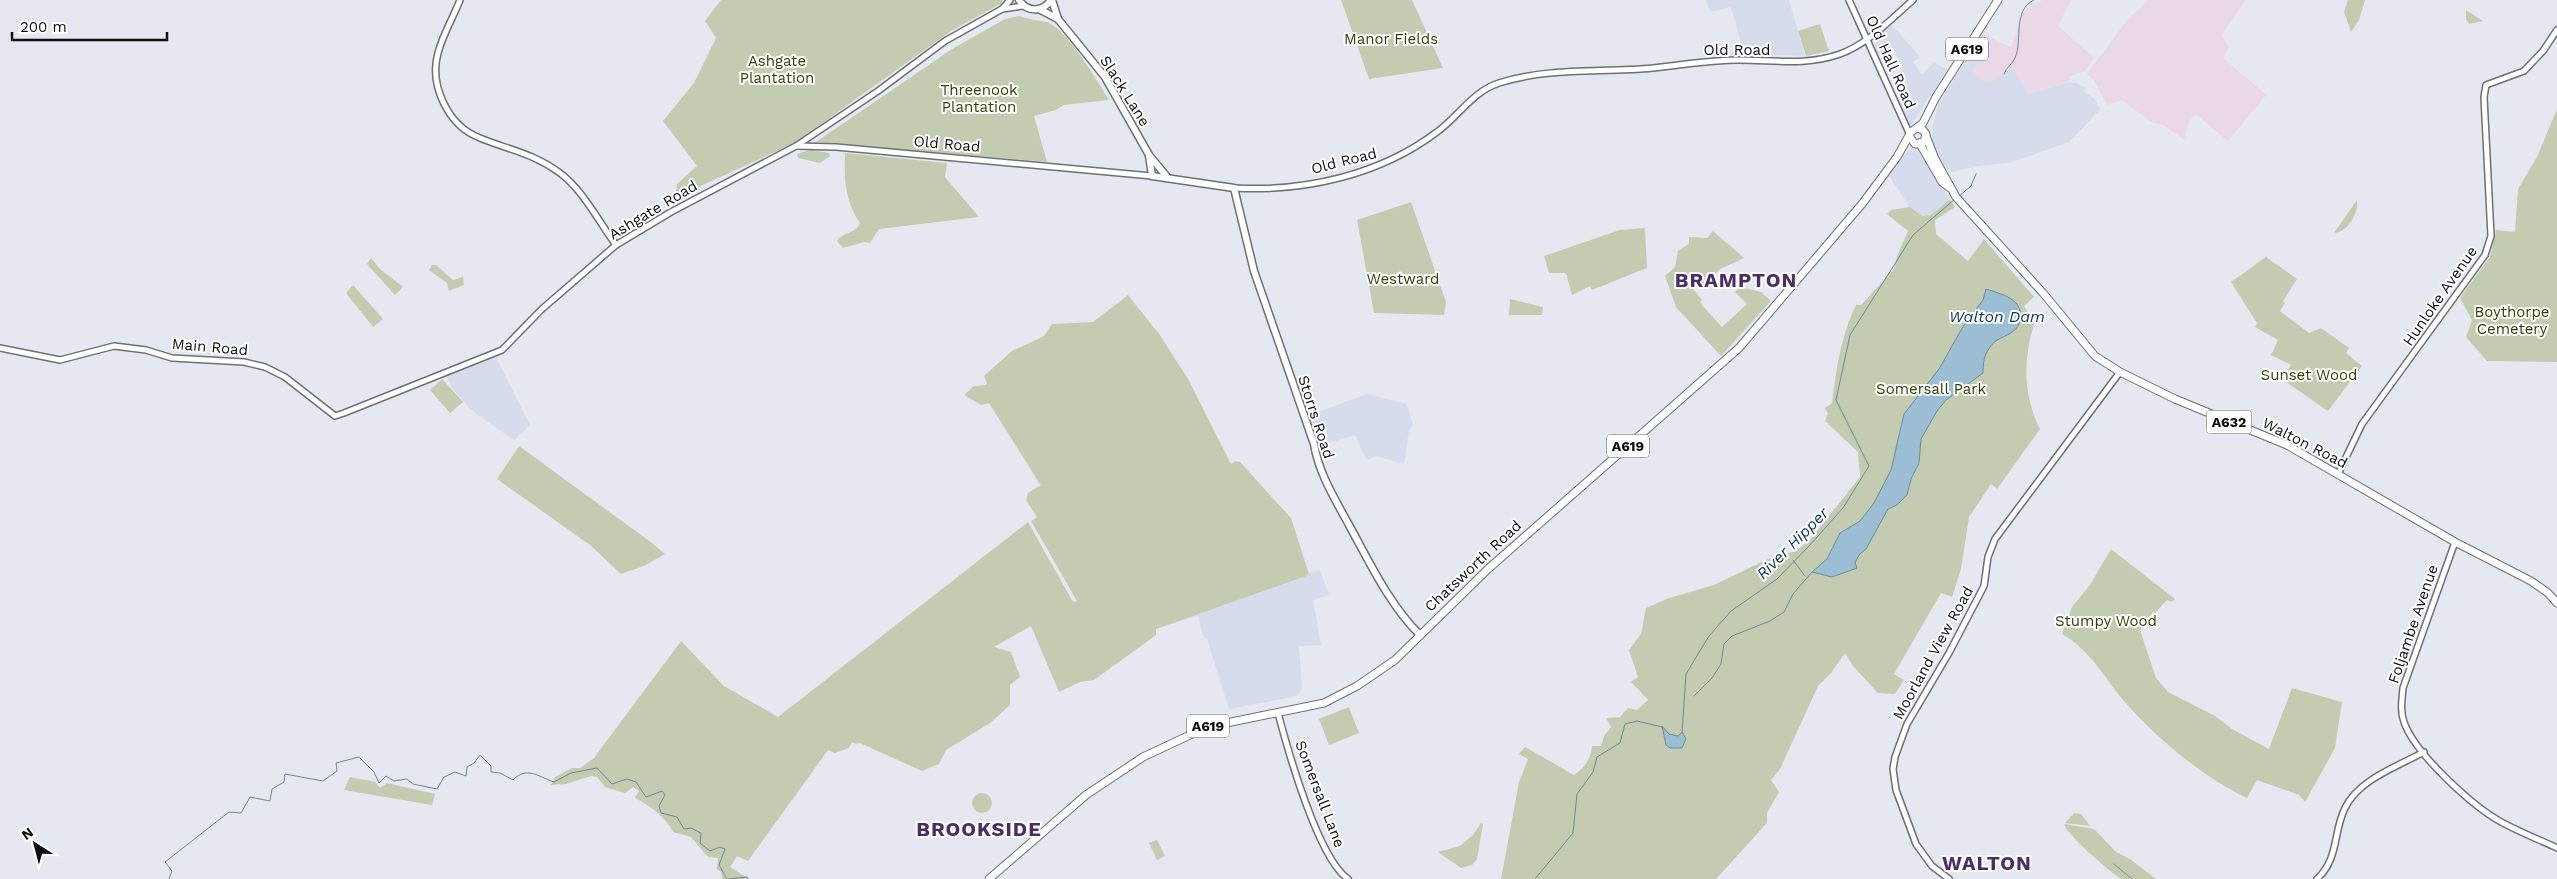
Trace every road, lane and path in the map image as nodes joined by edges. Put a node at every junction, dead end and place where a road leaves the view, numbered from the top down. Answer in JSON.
{"nodes":[{"id":1,"x":460,"y":0,"type":"edge"},
{"id":2,"x":1010,"y":0,"type":"edge"},
{"id":3,"x":1052,"y":0,"type":"edge"},
{"id":4,"x":1849,"y":0,"type":"edge"},
{"id":5,"x":1913,"y":0,"type":"edge"},
{"id":6,"x":1998,"y":0,"type":"edge"},
{"id":7,"x":1021,"y":3,"type":"edge"},
{"id":8,"x":1002,"y":9,"type":"junction"},
{"id":9,"x":1039,"y":9,"type":"junction"},
{"id":10,"x":1058,"y":19,"type":"junction"},
{"id":11,"x":2557,"y":30,"type":"edge"},
{"id":12,"x":1867,"y":38,"type":"junction"},
{"id":13,"x":1928,"y":115,"type":"junction"},
{"id":14,"x":1917,"y":128,"type":"junction"},
{"id":15,"x":1926,"y":135,"type":"junction"},
{"id":16,"x":1910,"y":136,"type":"junction"},
{"id":17,"x":1917,"y":144,"type":"junction"},
{"id":18,"x":796,"y":146,"type":"junction"},
{"id":19,"x":1149,"y":155,"type":"junction"},
{"id":20,"x":1897,"y":157,"type":"junction"},
{"id":21,"x":1152,"y":176,"type":"junction"},
{"id":22,"x":1168,"y":178,"type":"junction"},
{"id":23,"x":1234,"y":188,"type":"junction"},
{"id":24,"x":1950,"y":188,"type":"junction"},
{"id":25,"x":616,"y":245,"type":"junction"},
{"id":26,"x":0,"y":348,"type":"edge"},
{"id":27,"x":2120,"y":372,"type":"junction"},
{"id":28,"x":319,"y":404,"type":"joint"},
{"id":29,"x":2338,"y":474,"type":"junction"},
{"id":30,"x":2455,"y":542,"type":"junction"},
{"id":31,"x":2557,"y":603,"type":"edge"},
{"id":32,"x":1420,"y":635,"type":"junction"},
{"id":33,"x":1278,"y":713,"type":"junction"},
{"id":34,"x":2424,"y":752,"type":"junction"},
{"id":35,"x":2557,"y":848,"type":"edge"},
{"id":36,"x":1942,"y":877,"type":"edge"},
{"id":37,"x":989,"y":879,"type":"edge"},
{"id":38,"x":1348,"y":879,"type":"edge"},
{"id":39,"x":1949,"y":879,"type":"edge"},
{"id":40,"x":2317,"y":879,"type":"edge"}],
"edges":[{"from":1,"to":25,"type":"street"},
{"from":2,"to":8,"type":"street","name":"Ashgate Road"},
{"from":3,"to":9,"type":"main road"},
{"from":3,"to":10,"type":"main road","name":"Slack Lane"},
{"from":4,"to":12,"type":"street","name":"Old Hall Road"},
{"from":5,"to":12,"type":"street","name":"Old Road"},
{"from":6,"to":13,"type":"main road","number":"A619"},
{"from":7,"to":8,"type":"street","name":"Ashgate Road"},
{"from":7,"to":9,"type":"main road","name":"Slack Lane"},
{"from":8,"to":18,"type":"street","name":"Ashgate Road"},
{"from":9,"to":10,"type":"main road","name":"Slack Lane"},
{"from":10,"to":19,"type":"main road","name":"Slack Lane"},
{"from":11,"to":29,"type":"street","name":"Hunloke Avenue"},
{"from":12,"to":16,"type":"street","name":"Old Hall Road"},
{"from":12,"to":23,"type":"street","name":"Old Road"},
{"from":13,"to":14,"type":"main road"},
{"from":13,"to":15,"type":"main road"},
{"from":14,"to":15,"type":"main road"},
{"from":14,"to":16,"type":"main road"},
{"from":15,"to":17,"type":"main road"},
{"from":15,"to":24,"type":"main road","name":"Walton Road"},
{"from":16,"to":17,"type":"main road"},
{"from":16,"to":20,"type":"main road","name":"Chatsworth Road"},
{"from":17,"to":20,"type":"main road","name":"Chatsworth Road"},
{"from":17,"to":24,"type":"main road","name":"Walton Road"},
{"from":18,"to":21,"type":"street","name":"Old Road"},
{"from":18,"to":25,"type":"street","name":"Ashgate Road"},
{"from":19,"to":21,"type":"main road","name":"Slack Lane"},
{"from":19,"to":22,"type":"main road","name":"Slack Lane"},
{"from":20,"to":32,"type":"main road","name":"Chatsworth Road","number":"A619"},
{"from":21,"to":22,"type":"main road","name":"Old Road"},
{"from":22,"to":23,"type":"main road","name":"Old Road"},
{"from":23,"to":32,"type":"main road","name":"Storrs Road"},
{"from":24,"to":27,"type":"main road","name":"Walton Road","number":"A632"},
{"from":25,"to":28,"type":"street","name":"Ashgate Road"},
{"from":26,"to":28,"type":"street","name":"Main Road"},
{"from":27,"to":29,"type":"main road","name":"Walton Road","number":"A632"},
{"from":27,"to":36,"type":"street","name":"Moorland View Road"},
{"from":29,"to":30,"type":"main road","name":"Walton Road","number":"A632"},
{"from":30,"to":31,"type":"main road","name":"Walton Road","number":"A632"},
{"from":30,"to":34,"type":"street","name":"Foljambe Avenue"},
{"from":32,"to":33,"type":"main road","name":"Chatsworth Road","number":"A619"},
{"from":33,"to":37,"type":"main road","name":"Chatsworth Road","number":"A619"},
{"from":33,"to":38,"type":"street","name":"Somersall Lane"},
{"from":34,"to":35,"type":"street","name":"Foljambe Avenue"},
{"from":34,"to":40,"type":"street"},
{"from":36,"to":39,"type":"street","name":"Moorland View Road"}]}
